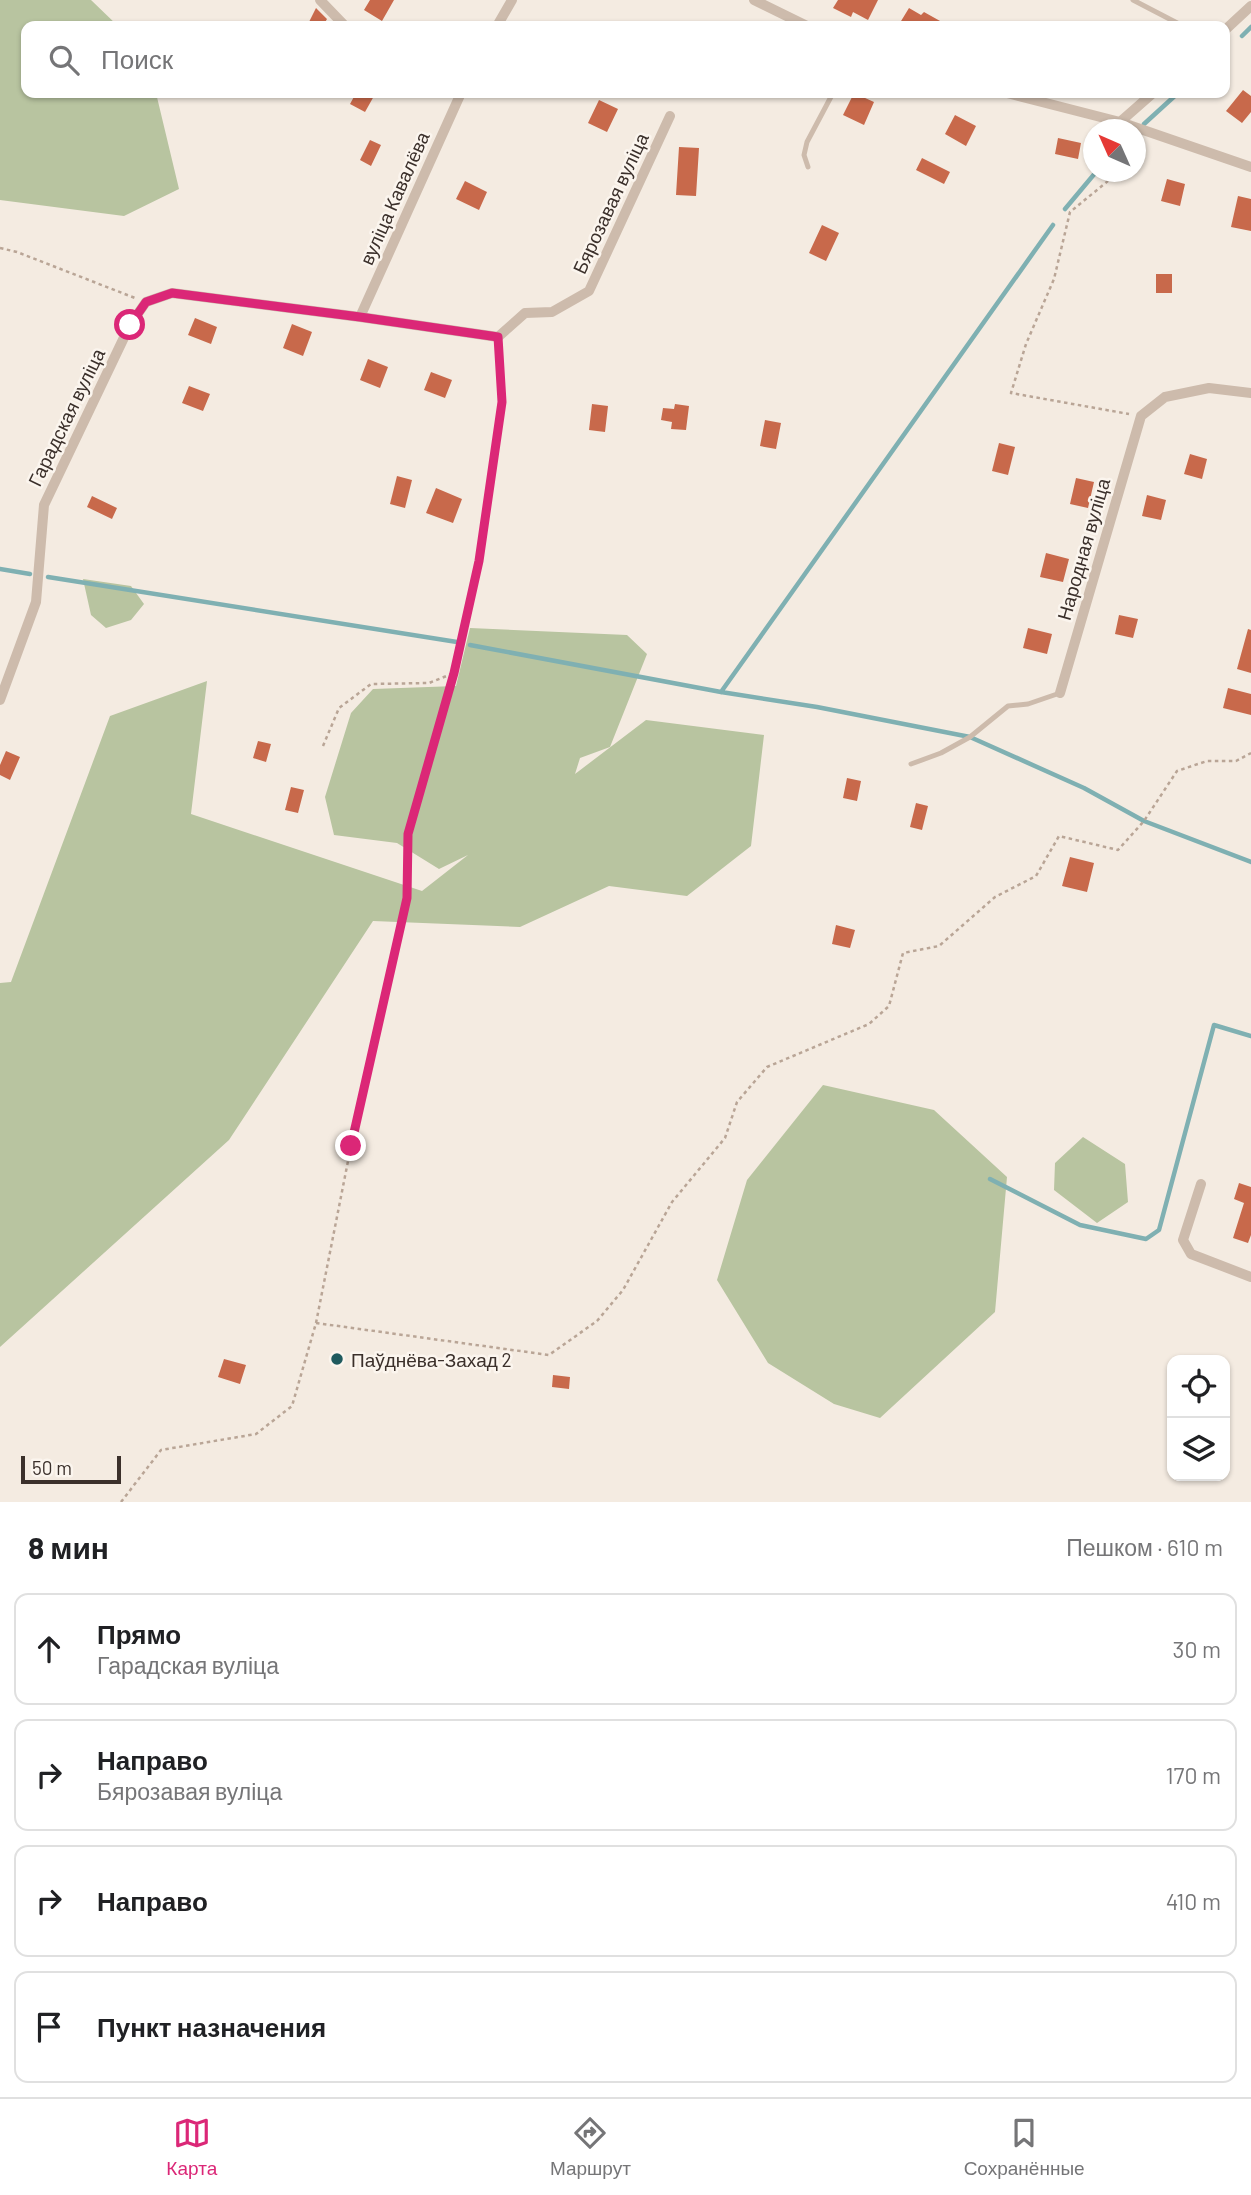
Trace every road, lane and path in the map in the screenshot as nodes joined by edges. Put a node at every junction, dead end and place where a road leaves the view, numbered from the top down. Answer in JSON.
{"nodes":[{"id":1,"x":320,"y":0,"type":"edge"},
{"id":2,"x":512,"y":0,"type":"edge"},
{"id":3,"x":754,"y":0,"type":"edge"},
{"id":4,"x":1133,"y":0,"type":"edge"},
{"id":5,"x":1251,"y":6,"type":"edge"},
{"id":6,"x":340,"y":21,"type":"edge"},
{"id":7,"x":500,"y":21,"type":"edge"},
{"id":8,"x":797,"y":21,"type":"edge"},
{"id":9,"x":1173,"y":21,"type":"edge"},
{"id":10,"x":1230,"y":25,"type":"edge"},
{"id":11,"x":455,"y":98,"type":"edge"},
{"id":12,"x":830,"y":98,"type":"edge"},
{"id":13,"x":1026,"y":98,"type":"edge"},
{"id":14,"x":1147,"y":98,"type":"edge"},
{"id":15,"x":670,"y":116,"type":"dead end"},
{"id":16,"x":1108,"y":119,"type":"edge"},
{"id":17,"x":1123,"y":119,"type":"edge"},
{"id":18,"x":1146,"y":131,"type":"edge"},
{"id":19,"x":808,"y":167,"type":"dead end"},
{"id":20,"x":1251,"y":167,"type":"edge"},
{"id":21,"x":1107,"y":182,"type":"edge"},
{"id":22,"x":0,"y":248,"type":"edge"},
{"id":23,"x":146,"y":302,"type":"junction"},
{"id":24,"x":360,"y":317,"type":"junction"},
{"id":25,"x":498,"y":337,"type":"junction"},
{"id":26,"x":1251,"y":393,"type":"edge"},
{"id":27,"x":1140,"y":416,"type":"junction"},
{"id":28,"x":454,"y":673,"type":"junction"},
{"id":29,"x":1060,"y":693,"type":"joint"},
{"id":30,"x":0,"y":700,"type":"edge"},
{"id":31,"x":323,"y":746,"type":"dead end"},
{"id":32,"x":1251,"y":753,"type":"edge"},
{"id":33,"x":911,"y":764,"type":"dead end"},
{"id":34,"x":1201,"y":1184,"type":"dead end"},
{"id":35,"x":1251,"y":1277,"type":"edge"},
{"id":36,"x":316,"y":1323,"type":"junction"},
{"id":37,"x":121,"y":1502,"type":"edge"}],
"edges":[{"from":1,"to":6,"type":"street"},
{"from":2,"to":7,"type":"street"},
{"from":3,"to":8,"type":"street"},
{"from":4,"to":9,"type":"lane"},
{"from":5,"to":10,"type":"street"},
{"from":11,"to":24,"type":"street","name":"вуліца Кавалёва"},
{"from":12,"to":19,"type":"lane"},
{"from":13,"to":16,"type":"street"},
{"from":14,"to":17,"type":"street"},
{"from":15,"to":25,"type":"street","name":"Бярозавая вуліца"},
{"from":18,"to":20,"type":"street"},
{"from":21,"to":27,"type":"path"},
{"from":22,"to":23,"type":"path"},
{"from":23,"to":24,"type":"street"},
{"from":23,"to":30,"type":"street","name":"Гарадская вуліца"},
{"from":24,"to":25,"type":"street"},
{"from":25,"to":28,"type":"path"},
{"from":26,"to":27,"type":"street"},
{"from":27,"to":29,"type":"street","name":"Народная вуліца"},
{"from":28,"to":31,"type":"path"},
{"from":28,"to":36,"type":"path"},
{"from":29,"to":33,"type":"lane"},
{"from":32,"to":36,"type":"path"},
{"from":34,"to":35,"type":"street"},
{"from":36,"to":37,"type":"path"}]}
